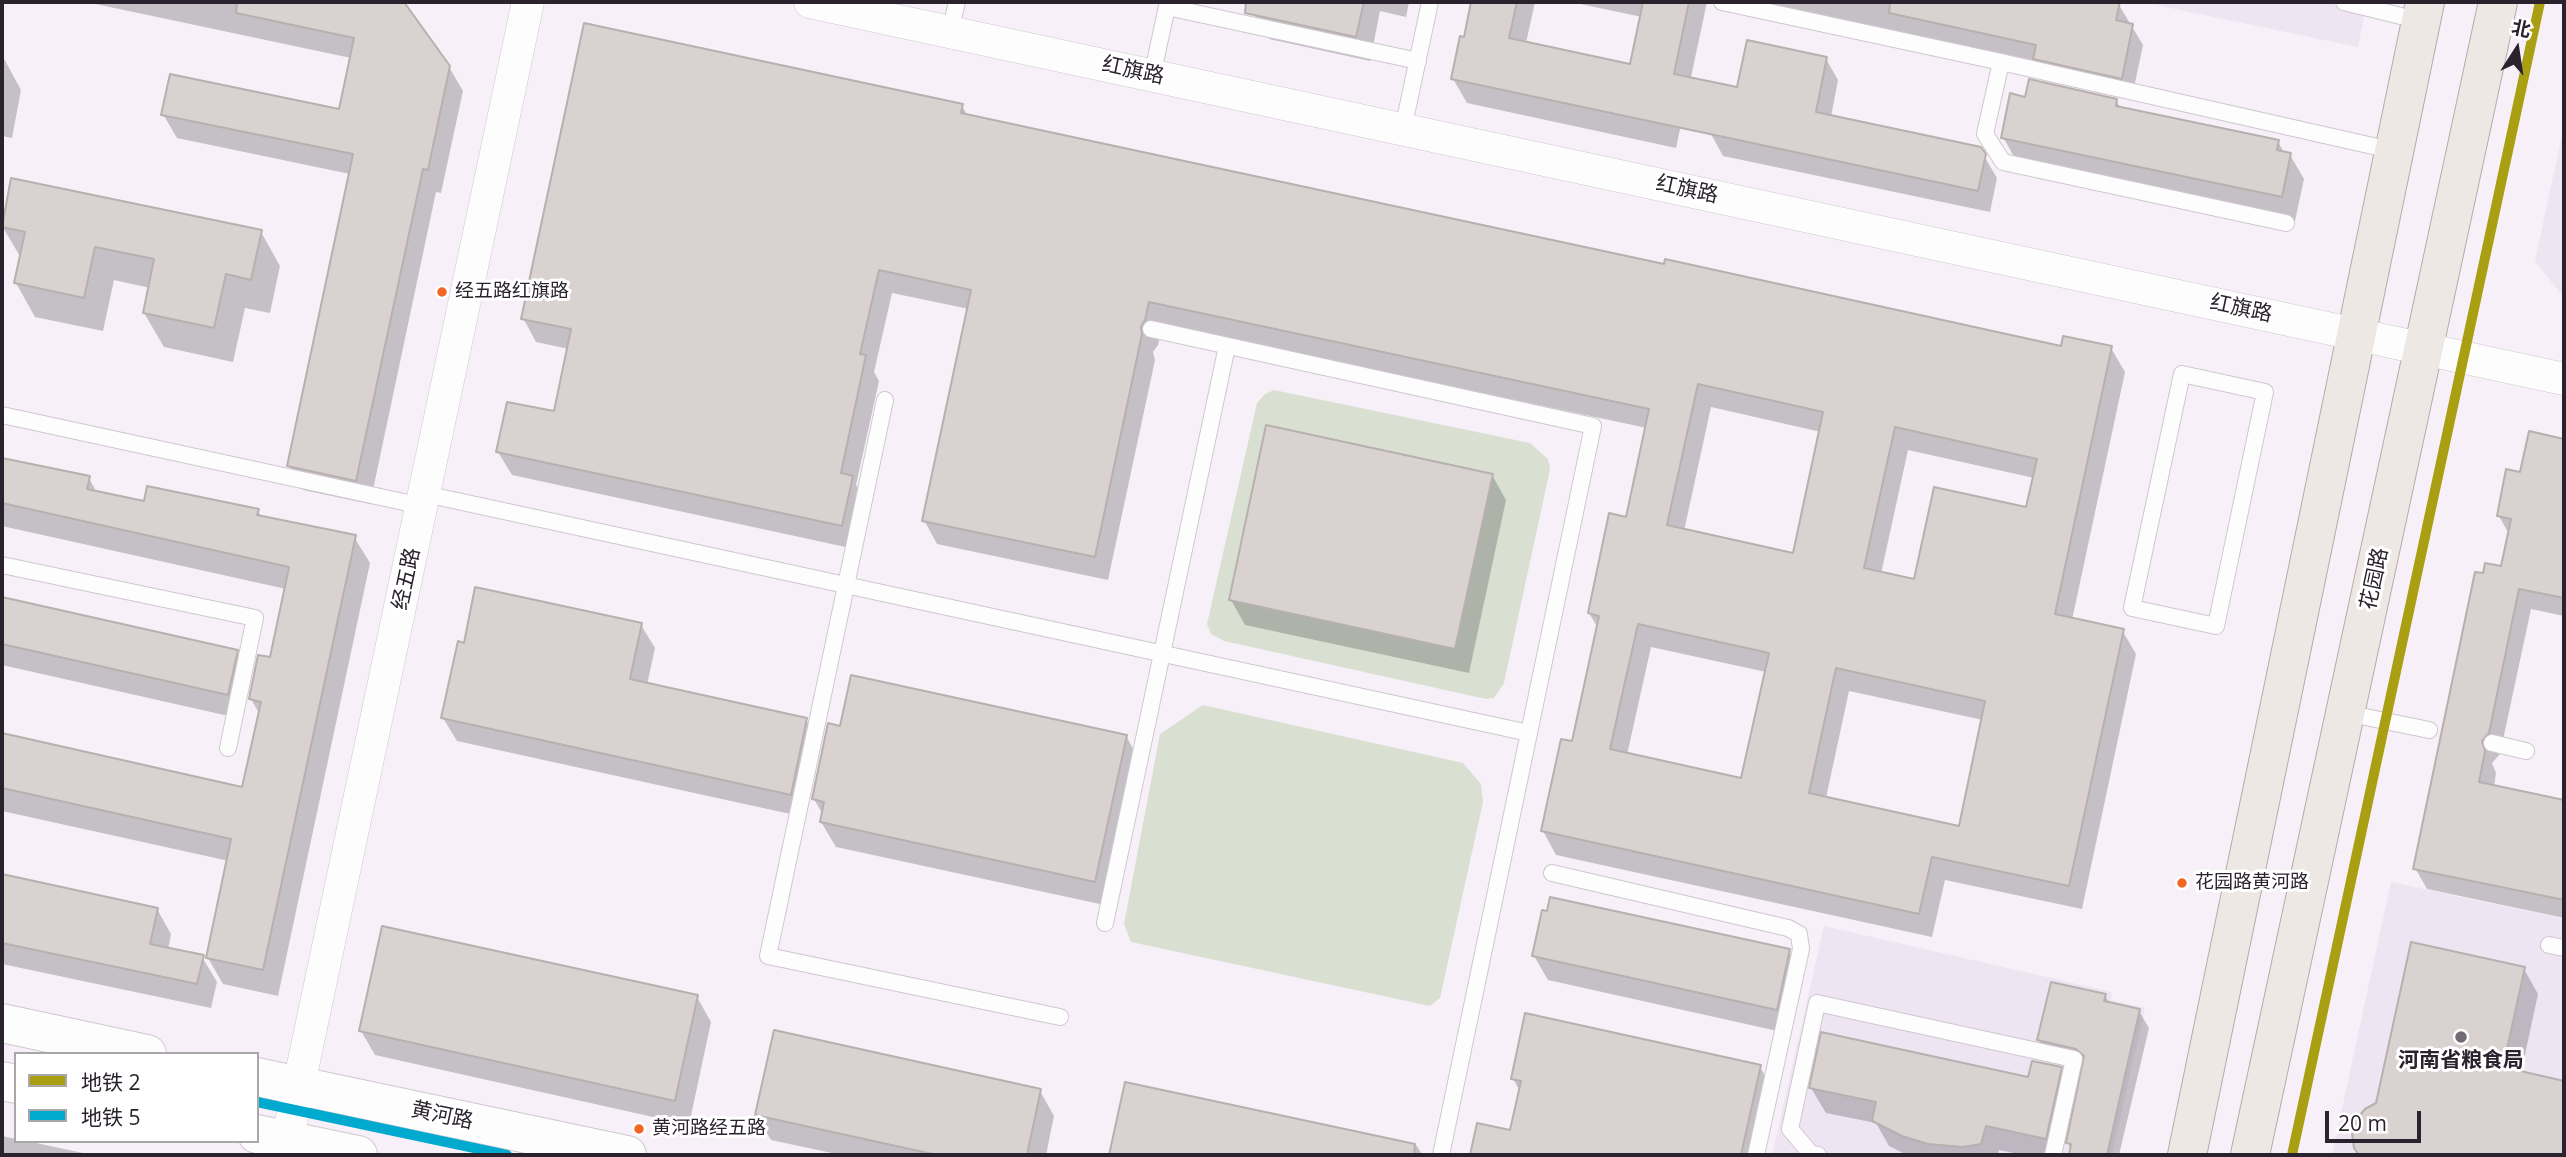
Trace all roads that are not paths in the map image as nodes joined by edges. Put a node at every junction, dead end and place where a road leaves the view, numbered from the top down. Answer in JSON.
{"nodes":[{"id":1,"x":528,"y":2,"type":"edge"},
{"id":2,"x":810,"y":2,"type":"edge"},
{"id":3,"x":957,"y":2,"type":"edge"},
{"id":4,"x":1430,"y":2,"type":"edge"},
{"id":5,"x":1722,"y":2,"type":"edge"},
{"id":6,"x":2344,"y":2,"type":"edge"},
{"id":7,"x":2498,"y":2,"type":"edge"},
{"id":8,"x":1167,"y":5,"type":"edge"},
{"id":9,"x":2423,"y":11,"type":"edge"},
{"id":10,"x":950,"y":32,"type":"junction"},
{"id":11,"x":1418,"y":61,"type":"junction"},
{"id":12,"x":2001,"y":62,"type":"junction"},
{"id":13,"x":1152,"y":75,"type":"junction"},
{"id":14,"x":1403,"y":130,"type":"junction"},
{"id":15,"x":2395,"y":151,"type":"junction"},
{"id":16,"x":2286,"y":223,"type":"dead end"},
{"id":17,"x":1151,"y":329,"type":"dead end"},
{"id":18,"x":2357,"y":334,"type":"junction"},
{"id":19,"x":1227,"y":346,"type":"junction"},
{"id":20,"x":2424,"y":348,"type":"junction"},
{"id":21,"x":2182,"y":374,"type":"joint"},
{"id":22,"x":2564,"y":379,"type":"edge"},
{"id":23,"x":885,"y":400,"type":"dead end"},
{"id":24,"x":2,"y":415,"type":"edge"},
{"id":25,"x":424,"y":500,"type":"junction"},
{"id":26,"x":2,"y":565,"type":"edge"},
{"id":27,"x":846,"y":585,"type":"junction"},
{"id":28,"x":1162,"y":654,"type":"junction"},
{"id":29,"x":2346,"y":713,"type":"junction"},
{"id":30,"x":2430,"y":730,"type":"dead end"},
{"id":31,"x":1529,"y":733,"type":"junction"},
{"id":32,"x":2492,"y":743,"type":"dead end"},
{"id":33,"x":228,"y":748,"type":"dead end"},
{"id":34,"x":2526,"y":751,"type":"dead end"},
{"id":35,"x":1552,"y":873,"type":"dead end"},
{"id":36,"x":1105,"y":923,"type":"dead end"},
{"id":37,"x":1060,"y":1017,"type":"dead end"},
{"id":38,"x":2,"y":1023,"type":"edge"},
{"id":39,"x":138,"y":1052,"type":"edge"},
{"id":40,"x":259,"y":1077,"type":"edge"},
{"id":41,"x":298,"y":1086,"type":"junction"},
{"id":42,"x":276,"y":1143,"type":"edge"},
{"id":43,"x":358,"y":1155,"type":"edge"},
{"id":44,"x":627,"y":1155,"type":"edge"},
{"id":45,"x":1441,"y":1155,"type":"edge"},
{"id":46,"x":1756,"y":1155,"type":"edge"},
{"id":47,"x":1813,"y":1155,"type":"edge"},
{"id":48,"x":2053,"y":1155,"type":"edge"},
{"id":49,"x":2187,"y":1155,"type":"edge"},
{"id":50,"x":2250,"y":1155,"type":"edge"}],
"edges":[{"from":1,"to":25,"type":"street","name":"经五路"},
{"from":2,"to":10,"type":"street","name":"红旗路"},
{"from":3,"to":10,"type":"lane"},
{"from":4,"to":11,"type":"lane"},
{"from":5,"to":12,"type":"lane"},
{"from":6,"to":9,"type":"lane"},
{"from":7,"to":20,"type":"main road","name":"花园路"},
{"from":8,"to":11,"type":"lane"},
{"from":8,"to":13,"type":"lane"},
{"from":9,"to":15,"type":"main road"},
{"from":10,"to":13,"type":"street","name":"红旗路"},
{"from":11,"to":14,"type":"lane"},
{"from":12,"to":15,"type":"lane"},
{"from":12,"to":16,"type":"lane"},
{"from":13,"to":14,"type":"street","name":"红旗路"},
{"from":14,"to":18,"type":"street","name":"红旗路"},
{"from":15,"to":18,"type":"main road"},
{"from":17,"to":19,"type":"lane"},
{"from":18,"to":20,"type":"street","name":"红旗路"},
{"from":18,"to":49,"type":"main road"},
{"from":19,"to":28,"type":"lane"},
{"from":19,"to":31,"type":"lane"},
{"from":20,"to":22,"type":"street","name":"红旗路"},
{"from":20,"to":29,"type":"main road","name":"花园路"},
{"from":21,"to":21,"type":"lane"},
{"from":23,"to":27,"type":"lane"},
{"from":24,"to":25,"type":"lane"},
{"from":25,"to":27,"type":"lane"},
{"from":25,"to":41,"type":"street","name":"经五路"},
{"from":26,"to":33,"type":"lane"},
{"from":27,"to":28,"type":"lane"},
{"from":27,"to":37,"type":"lane"},
{"from":28,"to":31,"type":"lane"},
{"from":28,"to":36,"type":"lane"},
{"from":29,"to":30,"type":"lane"},
{"from":29,"to":50,"type":"main road","name":"花园路"},
{"from":31,"to":45,"type":"lane"},
{"from":32,"to":34,"type":"lane"},
{"from":35,"to":46,"type":"lane"},
{"from":38,"to":39,"type":"main road"},
{"from":40,"to":41,"type":"main road","name":"黄河路"},
{"from":41,"to":42,"type":"street","name":"经五路"},
{"from":41,"to":44,"type":"main road","name":"黄河路"},
{"from":42,"to":43,"type":"main road"},
{"from":47,"to":48,"type":"lane"}]}
